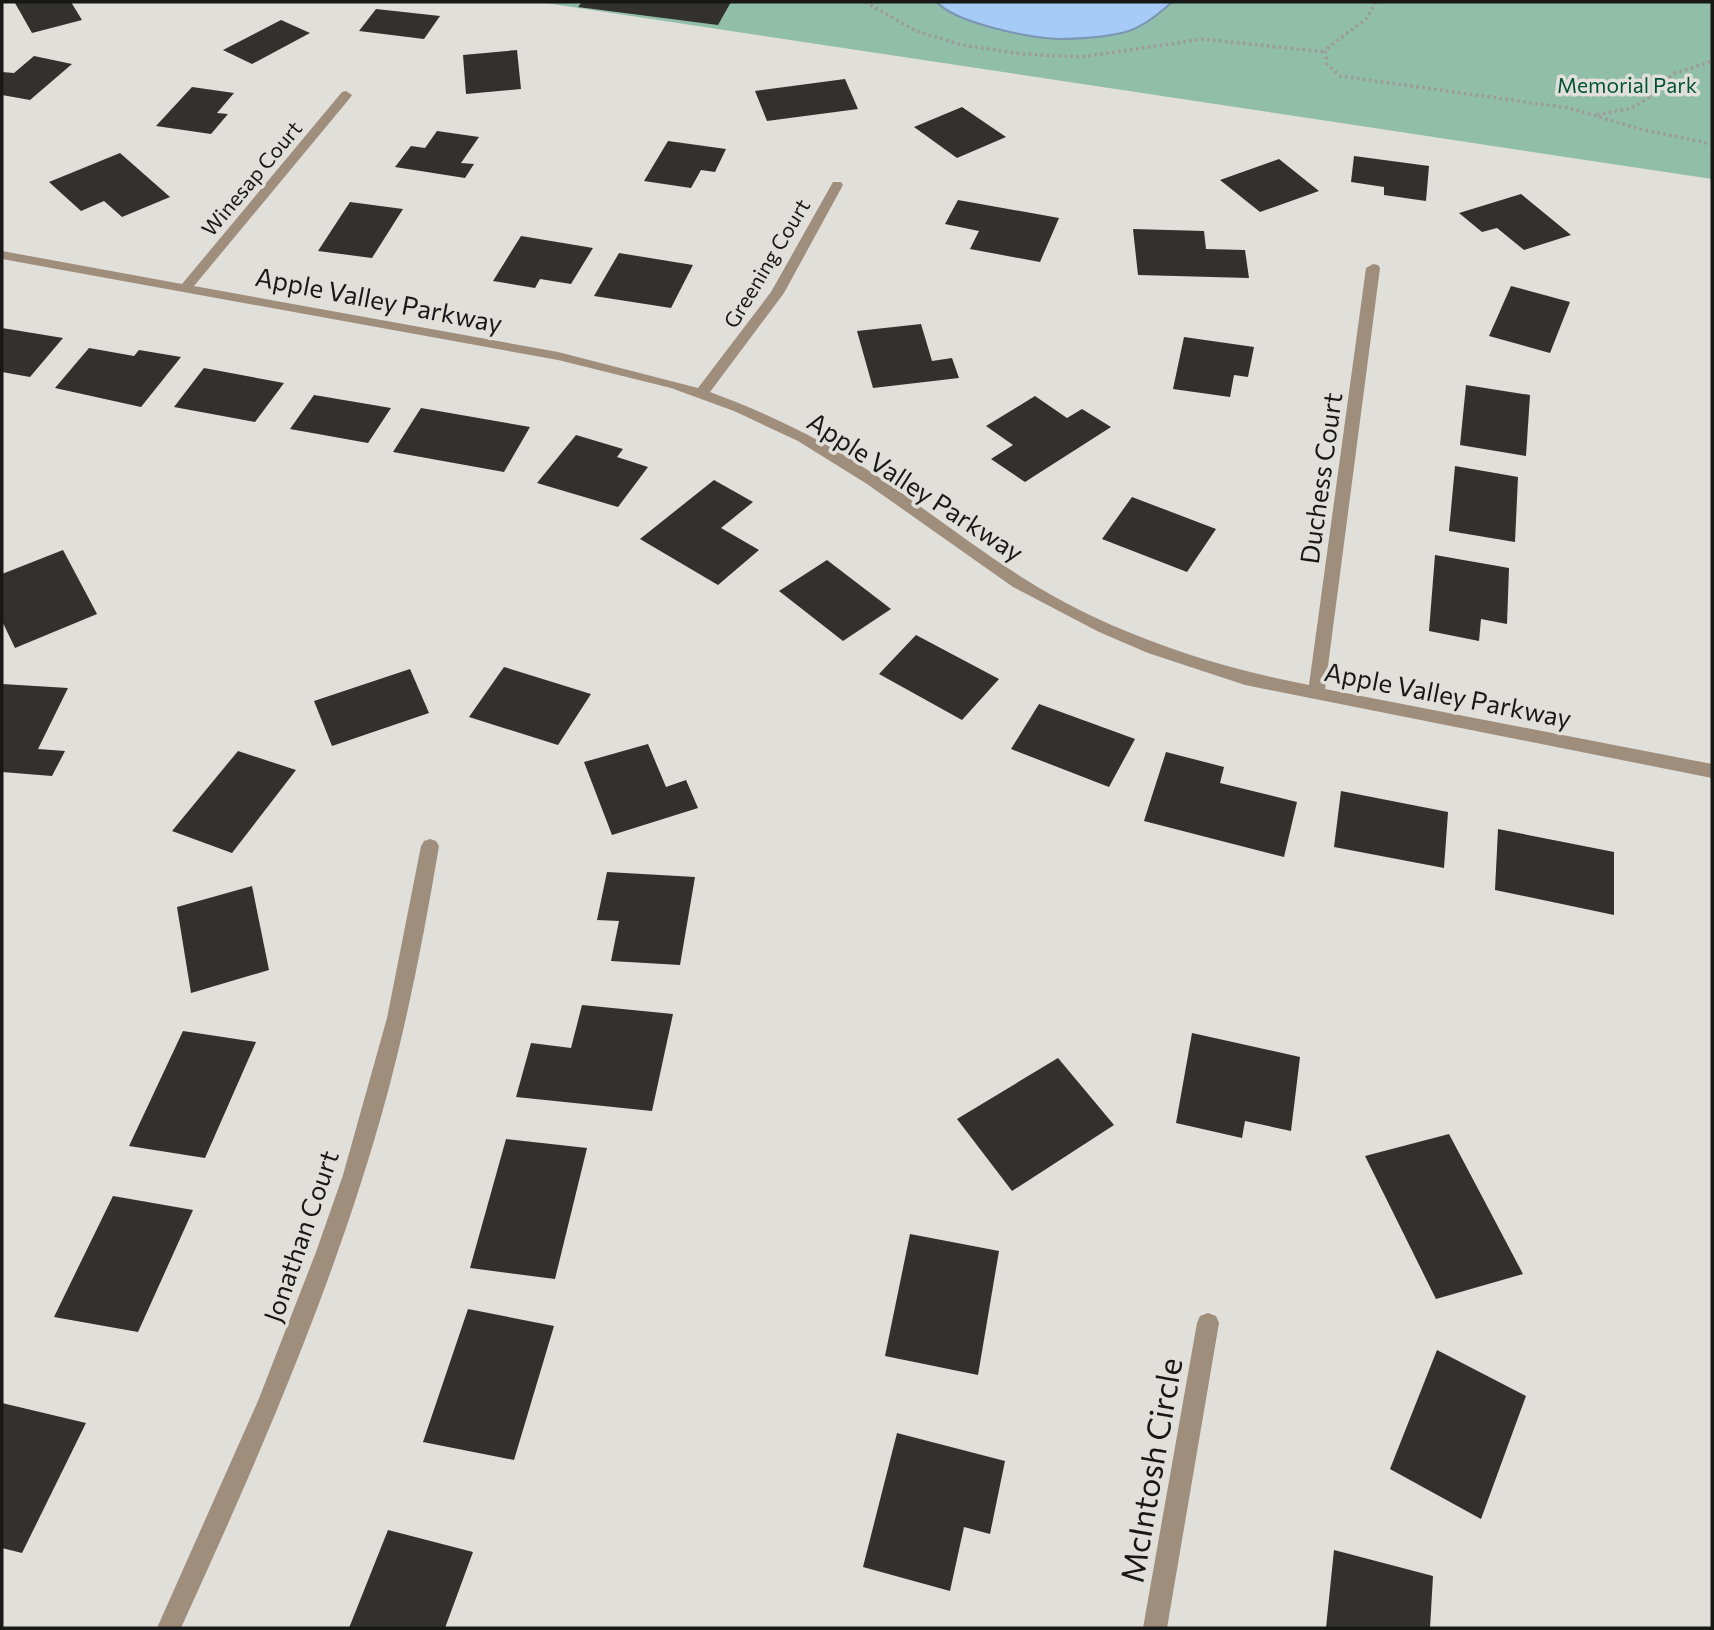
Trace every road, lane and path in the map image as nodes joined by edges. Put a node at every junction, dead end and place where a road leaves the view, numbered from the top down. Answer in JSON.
{"nodes":[{"id":1,"x":865,"y":2,"type":"edge"},
{"id":2,"x":1376,"y":2,"type":"edge"},
{"id":3,"x":1325,"y":52,"type":"junction"},
{"id":4,"x":1712,"y":61,"type":"edge"},
{"id":5,"x":346,"y":94,"type":"dead end"},
{"id":6,"x":1596,"y":115,"type":"junction"},
{"id":7,"x":1712,"y":144,"type":"edge"},
{"id":8,"x":837,"y":185,"type":"dead end"},
{"id":9,"x":2,"y":255,"type":"edge"},
{"id":10,"x":1373,"y":268,"type":"dead end"},
{"id":11,"x":186,"y":287,"type":"junction"},
{"id":12,"x":702,"y":393,"type":"junction"},
{"id":13,"x":1316,"y":694,"type":"junction"},
{"id":14,"x":1712,"y":771,"type":"edge"},
{"id":15,"x":430,"y":846,"type":"dead end"},
{"id":16,"x":1208,"y":1323,"type":"dead end"},
{"id":17,"x":169,"y":1628,"type":"edge"},
{"id":18,"x":1155,"y":1628,"type":"edge"}],
"edges":[{"from":1,"to":3,"type":"path"},
{"from":2,"to":3,"type":"path"},
{"from":3,"to":6,"type":"path"},
{"from":4,"to":6,"type":"path"},
{"from":5,"to":11,"type":"street","name":"Winesap Court"},
{"from":6,"to":7,"type":"path"},
{"from":8,"to":12,"type":"street","name":"Greening Court"},
{"from":9,"to":11,"type":"street","name":"Apple Valley Parkway"},
{"from":10,"to":13,"type":"street","name":"Duchess Court"},
{"from":11,"to":12,"type":"street","name":"Apple Valley Parkway"},
{"from":12,"to":13,"type":"street","name":"Apple Valley Parkway"},
{"from":13,"to":14,"type":"street","name":"Apple Valley Parkway"},
{"from":15,"to":17,"type":"street","name":"Jonathan Court"},
{"from":16,"to":18,"type":"street","name":"McIntosh Circle"}]}
